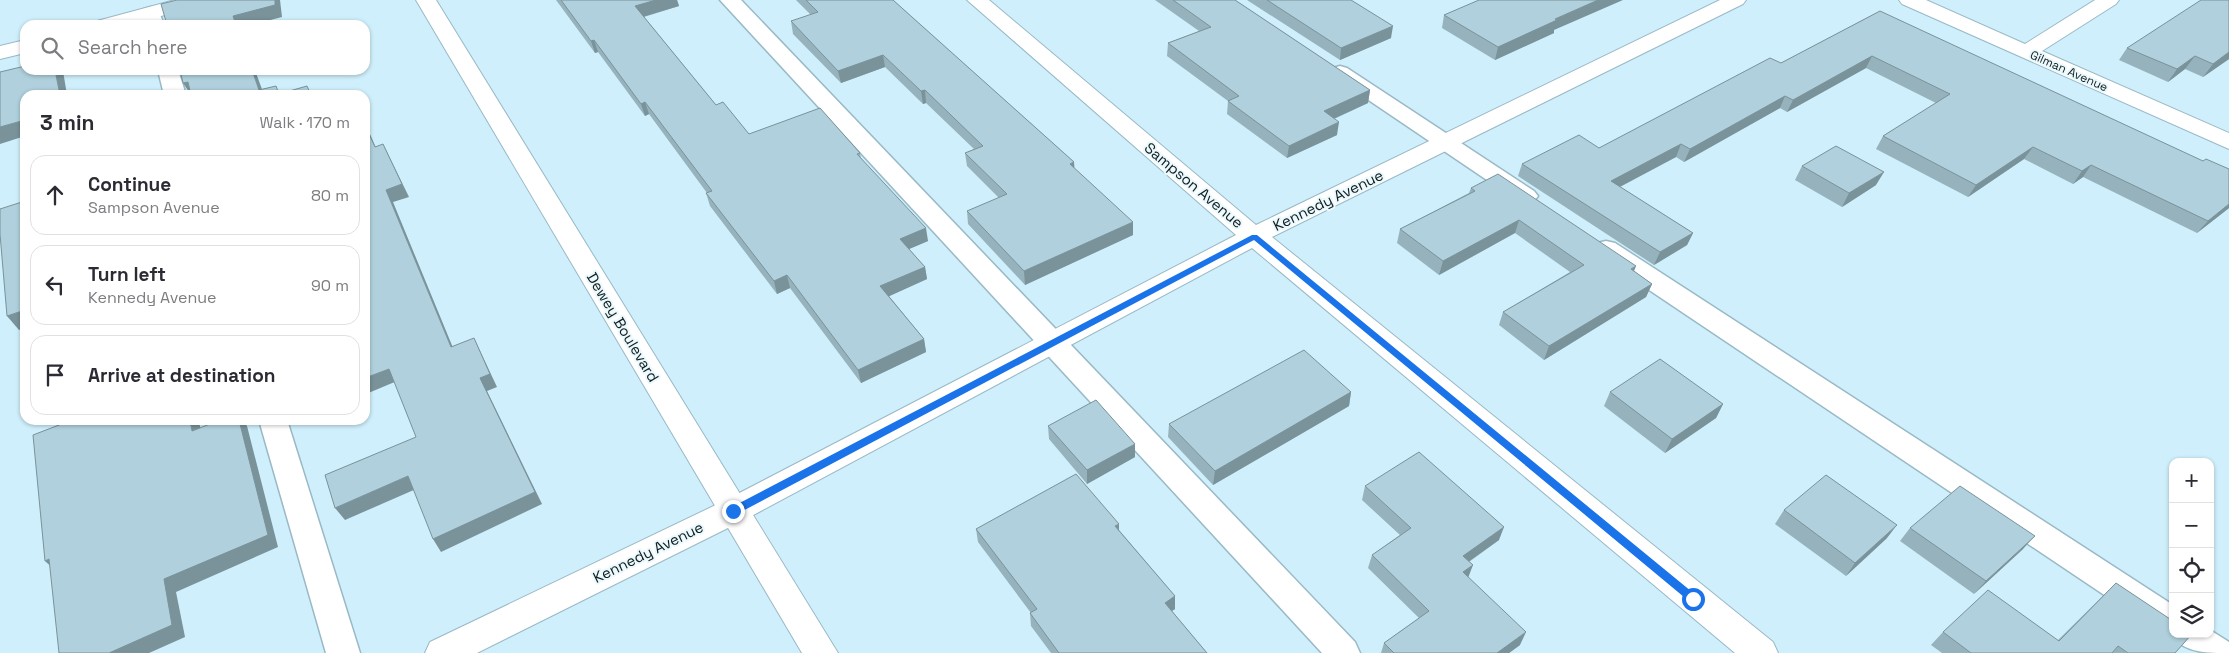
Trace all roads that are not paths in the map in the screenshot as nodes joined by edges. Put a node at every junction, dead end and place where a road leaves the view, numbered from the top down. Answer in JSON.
{"nodes":[{"id":1,"x":198,"y":0,"type":"edge"},
{"id":2,"x":426,"y":0,"type":"edge"},
{"id":3,"x":730,"y":0,"type":"edge"},
{"id":4,"x":977,"y":0,"type":"edge"},
{"id":5,"x":1736,"y":0,"type":"edge"},
{"id":6,"x":1909,"y":0,"type":"edge"},
{"id":7,"x":2109,"y":0,"type":"edge"},
{"id":8,"x":152,"y":19,"type":"edge"},
{"id":9,"x":20,"y":47,"type":"edge"},
{"id":10,"x":2026,"y":52,"type":"junction"},
{"id":11,"x":0,"y":53,"type":"edge"},
{"id":12,"x":1322,"y":60,"type":"edge"},
{"id":13,"x":169,"y":75,"type":"edge"},
{"id":14,"x":174,"y":90,"type":"edge"},
{"id":15,"x":1446,"y":142,"type":"junction"},
{"id":16,"x":2229,"y":142,"type":"edge"},
{"id":17,"x":1545,"y":208,"type":"edge"},
{"id":18,"x":1586,"y":235,"type":"edge"},
{"id":19,"x":1254,"y":236,"type":"junction"},
{"id":20,"x":1052,"y":343,"type":"junction"},
{"id":21,"x":275,"y":425,"type":"edge"},
{"id":22,"x":733,"y":511,"type":"junction"},
{"id":23,"x":2169,"y":620,"type":"edge"},
{"id":24,"x":2195,"y":638,"type":"edge"},
{"id":25,"x":343,"y":653,"type":"edge"},
{"id":26,"x":442,"y":653,"type":"edge"},
{"id":27,"x":821,"y":653,"type":"edge"},
{"id":28,"x":1343,"y":653,"type":"edge"},
{"id":29,"x":1760,"y":653,"type":"edge"},
{"id":30,"x":2218,"y":653,"type":"edge"}],
"edges":[{"from":1,"to":8,"type":"street"},
{"from":2,"to":22,"type":"street","name":"Dewey Boulevard"},
{"from":3,"to":20,"type":"lane"},
{"from":4,"to":19,"type":"street","name":"Sampson Avenue"},
{"from":5,"to":15,"type":"street","name":"Kennedy Avenue"},
{"from":6,"to":10,"type":"street","name":"Gilman Avenue"},
{"from":7,"to":10,"type":"street"},
{"from":9,"to":11,"type":"street"},
{"from":10,"to":16,"type":"street","name":"Gilman Avenue"},
{"from":12,"to":15,"type":"lane"},
{"from":13,"to":14,"type":"lane"},
{"from":15,"to":17,"type":"lane"},
{"from":15,"to":19,"type":"street","name":"Kennedy Avenue"},
{"from":18,"to":23,"type":"lane"},
{"from":19,"to":20,"type":"street","name":"Kennedy Avenue"},
{"from":19,"to":29,"type":"street","name":"Sampson Avenue"},
{"from":20,"to":22,"type":"street","name":"Kennedy Avenue"},
{"from":20,"to":28,"type":"lane"},
{"from":21,"to":25,"type":"lane"},
{"from":22,"to":26,"type":"street","name":"Kennedy Avenue"},
{"from":22,"to":27,"type":"street","name":"Dewey Boulevard"},
{"from":24,"to":30,"type":"lane"}]}
